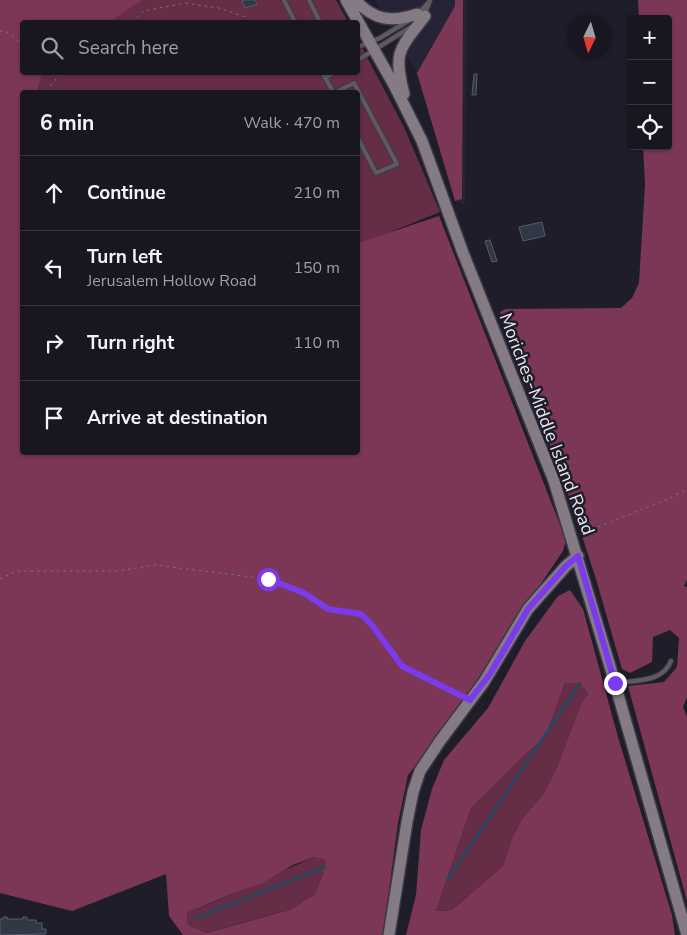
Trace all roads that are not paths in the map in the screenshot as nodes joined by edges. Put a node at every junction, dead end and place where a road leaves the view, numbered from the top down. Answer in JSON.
{"nodes":[{"id":1,"x":284,"y":0,"type":"edge"},
{"id":2,"x":309,"y":0,"type":"edge"},
{"id":3,"x":346,"y":0,"type":"edge"},
{"id":4,"x":355,"y":0,"type":"edge"},
{"id":5,"x":430,"y":0,"type":"edge"},
{"id":6,"x":421,"y":15,"type":"junction"},
{"id":7,"x":294,"y":20,"type":"edge"},
{"id":8,"x":319,"y":20,"type":"edge"},
{"id":9,"x":357,"y":20,"type":"edge"},
{"id":10,"x":360,"y":25,"type":"edge"},
{"id":11,"x":372,"y":46,"type":"junction"},
{"id":12,"x":360,"y":47,"type":"edge"},
{"id":13,"x":360,"y":58,"type":"edge"},
{"id":14,"x":324,"y":75,"type":"edge"},
{"id":15,"x":330,"y":75,"type":"edge"},
{"id":16,"x":325,"y":78,"type":"junction"},
{"id":17,"x":333,"y":90,"type":"edge"},
{"id":18,"x":338,"y":90,"type":"edge"},
{"id":19,"x":358,"y":90,"type":"edge"},
{"id":20,"x":360,"y":94,"type":"edge"},
{"id":21,"x":409,"y":113,"type":"junction"},
{"id":22,"x":360,"y":142,"type":"edge"},
{"id":23,"x":578,"y":556,"type":"junction"},
{"id":24,"x":671,"y":661,"type":"dead end"},
{"id":25,"x":615,"y":683,"type":"junction"},
{"id":26,"x":389,"y":935,"type":"edge"},
{"id":27,"x":687,"y":935,"type":"edge"}],
"edges":[{"from":1,"to":7,"type":"lane"},
{"from":2,"to":8,"type":"lane"},
{"from":3,"to":9,"type":"main road","name":"Moriches-Middle Island Road"},
{"from":4,"to":6,"type":"main road"},
{"from":5,"to":6,"type":"lane"},
{"from":5,"to":6,"type":"lane"},
{"from":6,"to":11,"type":"lane"},
{"from":6,"to":11,"type":"lane"},
{"from":6,"to":21,"type":"main road"},
{"from":10,"to":11,"type":"main road","name":"Moriches-Middle Island Road"},
{"from":11,"to":12,"type":"lane"},
{"from":11,"to":13,"type":"lane"},
{"from":11,"to":21,"type":"main road","name":"Moriches-Middle Island Road"},
{"from":14,"to":16,"type":"lane"},
{"from":15,"to":16,"type":"lane"},
{"from":16,"to":17,"type":"lane"},
{"from":18,"to":19,"type":"lane"},
{"from":20,"to":22,"type":"lane"},
{"from":21,"to":23,"type":"main road","name":"Moriches-Middle Island Road"},
{"from":23,"to":25,"type":"main road","name":"Moriches-Middle Island Road"},
{"from":23,"to":26,"type":"main road"},
{"from":24,"to":25,"type":"lane"},
{"from":25,"to":27,"type":"main road","name":"Moriches-Middle Island Road"}]}
